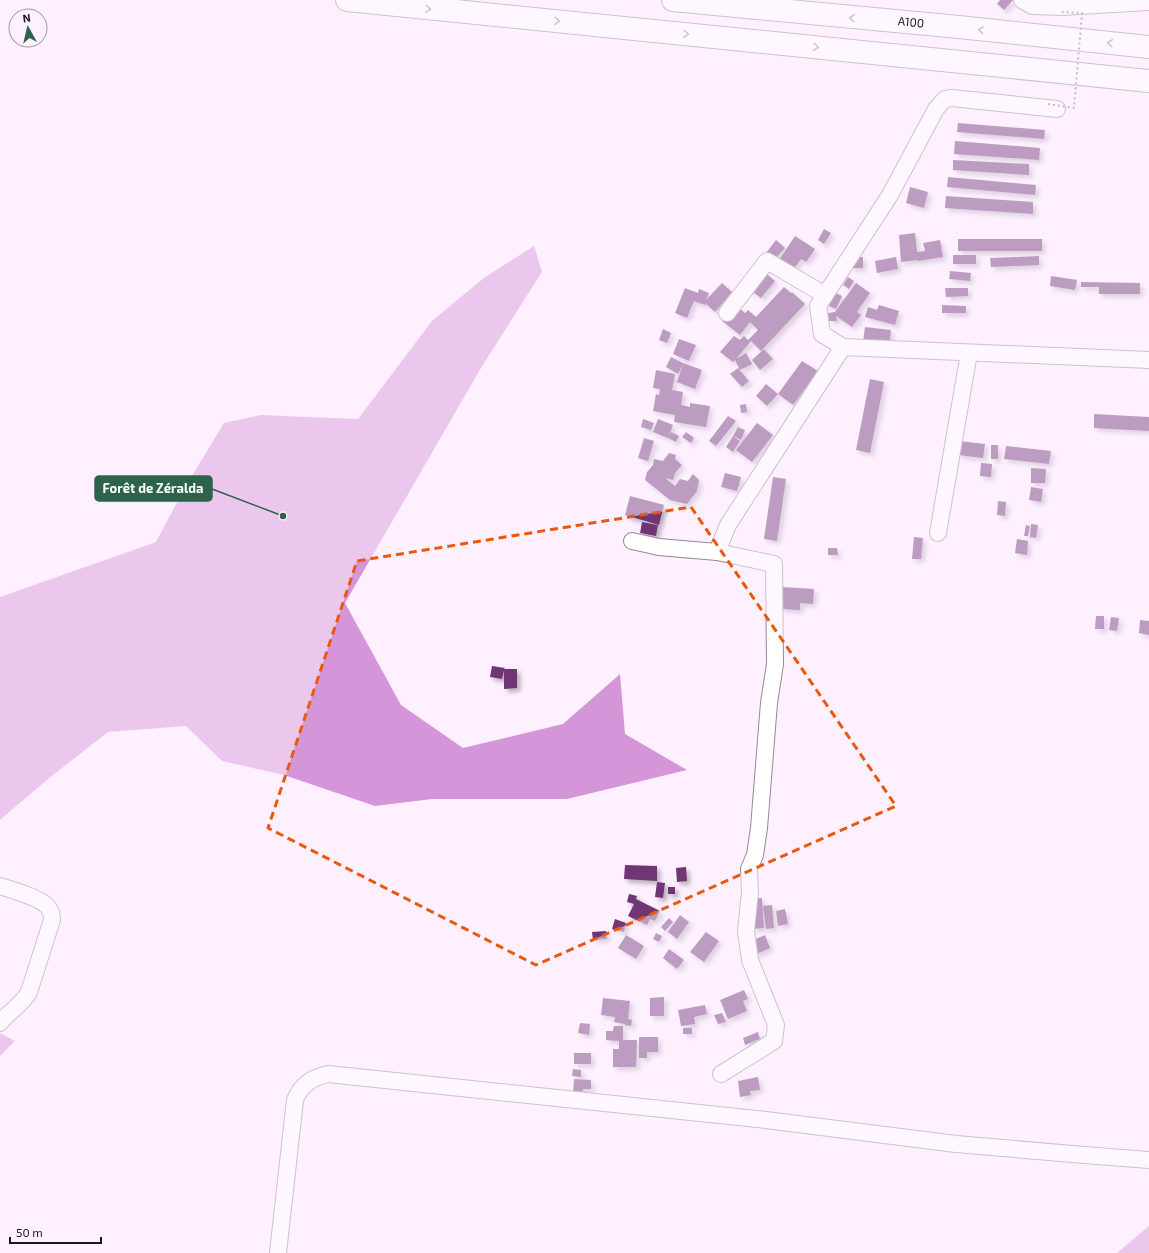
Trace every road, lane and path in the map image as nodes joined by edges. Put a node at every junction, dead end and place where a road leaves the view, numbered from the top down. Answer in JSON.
{"nodes":[{"id":1,"x":347,"y":0,"type":"edge"},
{"id":2,"x":673,"y":0,"type":"edge"},
{"id":3,"x":1022,"y":0,"type":"edge"},
{"id":4,"x":1149,"y":2,"type":"edge"},
{"id":5,"x":1059,"y":12,"type":"dead end"},
{"id":6,"x":1149,"y":47,"type":"edge"},
{"id":7,"x":1149,"y":81,"type":"edge"},
{"id":8,"x":1051,"y":107,"type":"joint"},
{"id":9,"x":825,"y":295,"type":"junction"},
{"id":10,"x":727,"y":313,"type":"dead end"},
{"id":11,"x":843,"y":347,"type":"junction"},
{"id":12,"x":968,"y":352,"type":"junction"},
{"id":13,"x":1149,"y":360,"type":"edge"},
{"id":14,"x":938,"y":533,"type":"dead end"},
{"id":15,"x":632,"y":541,"type":"dead end"},
{"id":16,"x":717,"y":552,"type":"junction"},
{"id":17,"x":0,"y":886,"type":"edge"},
{"id":18,"x":0,"y":1023,"type":"edge"},
{"id":19,"x":721,"y":1074,"type":"dead end"},
{"id":20,"x":1149,"y":1160,"type":"edge"},
{"id":21,"x":278,"y":1253,"type":"edge"}],
"edges":[{"from":1,"to":7,"type":"highway","one_way":true},
{"from":6,"to":2,"type":"highway","name":"A100","number":"A100","one_way":true},
{"from":3,"to":4,"type":"street"},
{"from":5,"to":8,"type":"path","bridge":true},
{"from":8,"to":9,"type":"street"},
{"from":9,"to":10,"type":"street"},
{"from":9,"to":11,"type":"street"},
{"from":11,"to":12,"type":"street"},
{"from":11,"to":16,"type":"street"},
{"from":12,"to":13,"type":"street"},
{"from":12,"to":14,"type":"street"},
{"from":15,"to":16,"type":"street"},
{"from":16,"to":19,"type":"street"},
{"from":17,"to":18,"type":"street"},
{"from":20,"to":21,"type":"street"}]}
